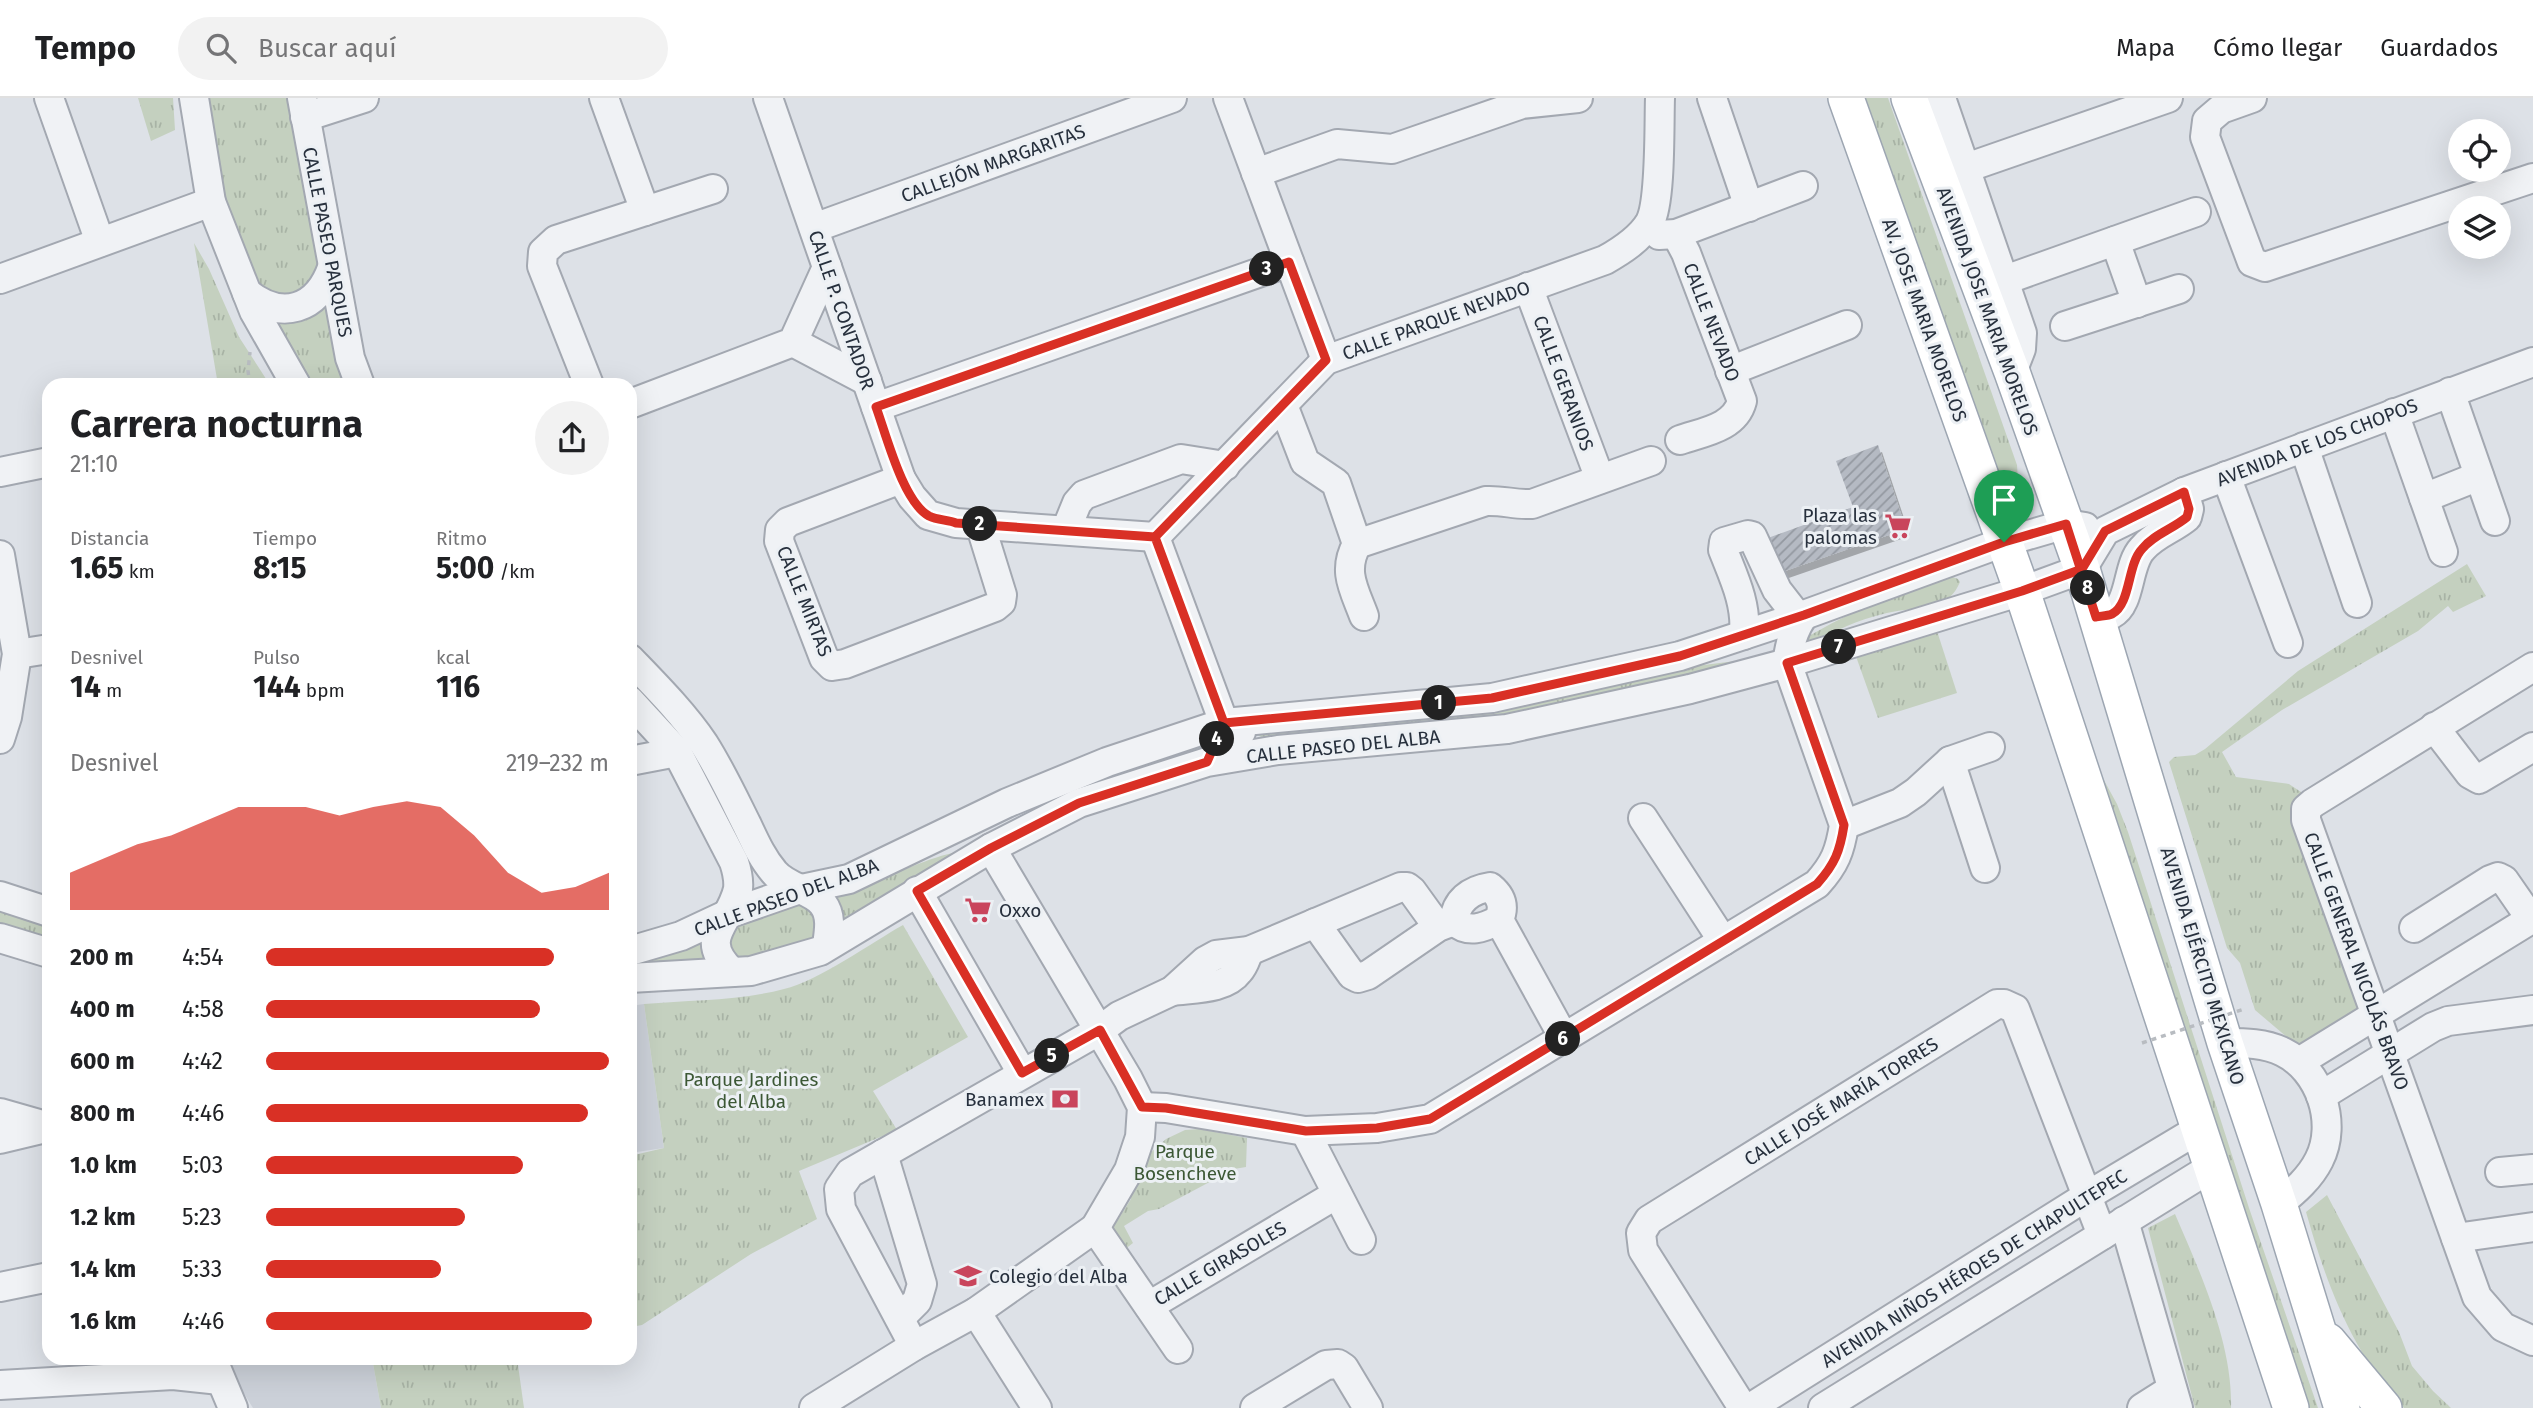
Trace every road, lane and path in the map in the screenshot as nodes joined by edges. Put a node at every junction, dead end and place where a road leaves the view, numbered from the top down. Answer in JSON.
{"nodes":[{"id":1,"x":49,"y":98,"type":"edge"},
{"id":2,"x":194,"y":98,"type":"edge"},
{"id":3,"x":364,"y":98,"type":"edge"},
{"id":4,"x":604,"y":98,"type":"edge"},
{"id":5,"x":768,"y":98,"type":"edge"},
{"id":6,"x":1172,"y":98,"type":"edge"},
{"id":7,"x":1228,"y":98,"type":"edge"},
{"id":8,"x":1578,"y":98,"type":"edge"},
{"id":9,"x":1660,"y":98,"type":"edge"},
{"id":10,"x":1712,"y":98,"type":"edge"},
{"id":11,"x":1846,"y":98,"type":"edge"},
{"id":12,"x":1909,"y":98,"type":"edge"},
{"id":13,"x":1941,"y":98,"type":"edge"},
{"id":14,"x":2168,"y":98,"type":"edge"},
{"id":15,"x":2252,"y":98,"type":"edge"},
{"id":16,"x":303,"y":108,"type":"edge"},
{"id":17,"x":1966,"y":168,"type":"junction"},
{"id":18,"x":1256,"y":173,"type":"junction"},
{"id":19,"x":2533,"y":178,"type":"edge"},
{"id":20,"x":1804,"y":186,"type":"dead end"},
{"id":21,"x":713,"y":189,"type":"dead end"},
{"id":22,"x":211,"y":202,"type":"junction"},
{"id":23,"x":1749,"y":207,"type":"junction"},
{"id":24,"x":645,"y":211,"type":"junction"},
{"id":25,"x":2196,"y":212,"type":"dead end"},
{"id":26,"x":814,"y":228,"type":"junction"},
{"id":27,"x":1676,"y":234,"type":"junction"},
{"id":28,"x":1639,"y":235,"type":"junction"},
{"id":29,"x":2115,"y":241,"type":"junction"},
{"id":30,"x":100,"y":242,"type":"junction"},
{"id":31,"x":1289,"y":262,"type":"junction"},
{"id":32,"x":827,"y":267,"type":"junction"},
{"id":33,"x":332,"y":268,"type":"junction"},
{"id":34,"x":0,"y":279,"type":"edge"},
{"id":35,"x":2005,"y":280,"type":"junction"},
{"id":36,"x":1528,"y":287,"type":"junction"},
{"id":37,"x":2179,"y":289,"type":"dead end"},
{"id":38,"x":247,"y":293,"type":"junction"},
{"id":39,"x":2137,"y":303,"type":"junction"},
{"id":40,"x":1847,"y":325,"type":"dead end"},
{"id":41,"x":2065,"y":326,"type":"dead end"},
{"id":42,"x":793,"y":342,"type":"junction"},
{"id":43,"x":1326,"y":360,"type":"junction"},
{"id":44,"x":2533,"y":362,"type":"edge"},
{"id":45,"x":1730,"y":371,"type":"junction"},
{"id":46,"x":2012,"y":372,"type":"junction"},
{"id":47,"x":292,"y":378,"type":"edge"},
{"id":48,"x":357,"y":378,"type":"edge"},
{"id":49,"x":586,"y":378,"type":"edge"},
{"id":50,"x":2450,"y":392,"type":"junction"},
{"id":51,"x":872,"y":394,"type":"junction"},
{"id":52,"x":637,"y":401,"type":"edge"},
{"id":53,"x":1283,"y":405,"type":"junction"},
{"id":54,"x":2394,"y":413,"type":"junction"},
{"id":55,"x":1680,"y":440,"type":"dead end"},
{"id":56,"x":2304,"y":447,"type":"junction"},
{"id":57,"x":1651,"y":461,"type":"dead end"},
{"id":58,"x":42,"y":463,"type":"edge"},
{"id":59,"x":1225,"y":466,"type":"junction"},
{"id":60,"x":0,"y":471,"type":"edge"},
{"id":61,"x":2226,"y":476,"type":"junction"},
{"id":62,"x":2479,"y":476,"type":"junction"},
{"id":63,"x":901,"y":478,"type":"junction"},
{"id":64,"x":1600,"y":479,"type":"junction"},
{"id":65,"x":2184,"y":492,"type":"junction"},
{"id":66,"x":2424,"y":498,"type":"junction"},
{"id":67,"x":2495,"y":521,"type":"dead end"},
{"id":68,"x":980,"y":524,"type":"junction"},
{"id":69,"x":2066,"y":524,"type":"junction"},
{"id":70,"x":1066,"y":530,"type":"junction"},
{"id":71,"x":2105,"y":531,"type":"junction"},
{"id":72,"x":1155,"y":537,"type":"junction"},
{"id":73,"x":2004,"y":542,"type":"junction"},
{"id":74,"x":1357,"y":544,"type":"junction"},
{"id":75,"x":2444,"y":552,"type":"dead end"},
{"id":76,"x":0,"y":555,"type":"edge"},
{"id":77,"x":2082,"y":569,"type":"junction"},
{"id":78,"x":1758,"y":588,"type":"dead end"},
{"id":79,"x":2022,"y":591,"type":"junction"},
{"id":80,"x":2357,"y":603,"type":"dead end"},
{"id":81,"x":1364,"y":616,"type":"dead end"},
{"id":82,"x":2096,"y":617,"type":"junction"},
{"id":83,"x":1792,"y":619,"type":"junction"},
{"id":84,"x":6,"y":622,"type":"edge"},
{"id":85,"x":1732,"y":639,"type":"junction"},
{"id":86,"x":2288,"y":643,"type":"dead end"},
{"id":87,"x":42,"y":650,"type":"edge"},
{"id":88,"x":17,"y":654,"type":"junction"},
{"id":89,"x":1787,"y":663,"type":"junction"},
{"id":90,"x":637,"y":666,"type":"edge"},
{"id":91,"x":2533,"y":667,"type":"edge"},
{"id":92,"x":637,"y":709,"type":"edge"},
{"id":93,"x":1224,"y":723,"type":"junction"},
{"id":94,"x":2,"y":724,"type":"edge"},
{"id":95,"x":2434,"y":727,"type":"junction"},
{"id":96,"x":1990,"y":747,"type":"dead end"},
{"id":97,"x":2533,"y":747,"type":"edge"},
{"id":98,"x":1278,"y":750,"type":"junction"},
{"id":99,"x":677,"y":752,"type":"junction"},
{"id":100,"x":637,"y":760,"type":"edge"},
{"id":101,"x":1950,"y":761,"type":"junction"},
{"id":102,"x":1207,"y":762,"type":"junction"},
{"id":103,"x":1007,"y":803,"type":"junction"},
{"id":104,"x":1643,"y":818,"type":"dead end"},
{"id":105,"x":1844,"y":825,"type":"junction"},
{"id":106,"x":925,"y":842,"type":"junction"},
{"id":107,"x":991,"y":848,"type":"junction"},
{"id":108,"x":1985,"y":868,"type":"dead end"},
{"id":109,"x":797,"y":890,"type":"junction"},
{"id":110,"x":917,"y":891,"type":"junction"},
{"id":111,"x":0,"y":896,"type":"edge"},
{"id":112,"x":42,"y":910,"type":"edge"},
{"id":113,"x":728,"y":914,"type":"junction"},
{"id":114,"x":2532,"y":918,"type":"edge"},
{"id":115,"x":1315,"y":923,"type":"junction"},
{"id":116,"x":1446,"y":924,"type":"junction"},
{"id":117,"x":2414,"y":928,"type":"dead end"},
{"id":118,"x":0,"y":938,"type":"edge"},
{"id":119,"x":1723,"y":941,"type":"junction"},
{"id":120,"x":827,"y":945,"type":"junction"},
{"id":121,"x":637,"y":949,"type":"edge"},
{"id":122,"x":42,"y":951,"type":"edge"},
{"id":123,"x":732,"y":972,"type":"junction"},
{"id":124,"x":637,"y":978,"type":"edge"},
{"id":125,"x":2244,"y":1009,"type":"dead end"},
{"id":126,"x":2533,"y":1010,"type":"edge"},
{"id":127,"x":2376,"y":1015,"type":"junction"},
{"id":128,"x":1100,"y":1030,"type":"junction"},
{"id":129,"x":1564,"y":1038,"type":"junction"},
{"id":130,"x":2142,"y":1043,"type":"dead end"},
{"id":131,"x":2225,"y":1043,"type":"junction"},
{"id":132,"x":2389,"y":1052,"type":"junction"},
{"id":133,"x":2299,"y":1062,"type":"junction"},
{"id":134,"x":1022,"y":1073,"type":"junction"},
{"id":135,"x":2321,"y":1096,"type":"junction"},
{"id":136,"x":1142,"y":1107,"type":"junction"},
{"id":137,"x":0,"y":1113,"type":"edge"},
{"id":138,"x":42,"y":1125,"type":"edge"},
{"id":139,"x":42,"y":1129,"type":"edge"},
{"id":140,"x":2199,"y":1129,"type":"junction"},
{"id":141,"x":1306,"y":1131,"type":"junction"},
{"id":142,"x":0,"y":1139,"type":"edge"},
{"id":143,"x":883,"y":1154,"type":"junction"},
{"id":144,"x":2212,"y":1167,"type":"junction"},
{"id":145,"x":2533,"y":1169,"type":"edge"},
{"id":146,"x":2500,"y":1172,"type":"dead end"},
{"id":147,"x":1337,"y":1194,"type":"junction"},
{"id":148,"x":2087,"y":1196,"type":"junction"},
{"id":149,"x":2279,"y":1204,"type":"junction"},
{"id":150,"x":1095,"y":1227,"type":"junction"},
{"id":151,"x":2533,"y":1227,"type":"edge"},
{"id":152,"x":2113,"y":1228,"type":"junction"},
{"id":153,"x":2456,"y":1238,"type":"junction"},
{"id":154,"x":1361,"y":1240,"type":"dead end"},
{"id":155,"x":42,"y":1278,"type":"edge"},
{"id":156,"x":0,"y":1287,"type":"edge"},
{"id":157,"x":1149,"y":1306,"type":"junction"},
{"id":158,"x":976,"y":1312,"type":"junction"},
{"id":159,"x":900,"y":1318,"type":"junction"},
{"id":160,"x":2316,"y":1327,"type":"junction"},
{"id":161,"x":2267,"y":1335,"type":"junction"},
{"id":162,"x":2533,"y":1341,"type":"edge"},
{"id":163,"x":914,"y":1346,"type":"junction"},
{"id":164,"x":1178,"y":1349,"type":"dead end"},
{"id":165,"x":1847,"y":1349,"type":"junction"},
{"id":166,"x":118,"y":1365,"type":"edge"},
{"id":167,"x":216,"y":1369,"type":"edge"},
{"id":168,"x":100,"y":1378,"type":"junction"},
{"id":169,"x":1867,"y":1380,"type":"junction"},
{"id":170,"x":0,"y":1385,"type":"edge"},
{"id":171,"x":2175,"y":1399,"type":"edge"},
{"id":172,"x":826,"y":1405,"type":"edge"},
{"id":173,"x":233,"y":1408,"type":"edge"},
{"id":174,"x":1037,"y":1408,"type":"edge"},
{"id":175,"x":1255,"y":1408,"type":"edge"},
{"id":176,"x":1368,"y":1408,"type":"edge"},
{"id":177,"x":1742,"y":1408,"type":"edge"},
{"id":178,"x":1750,"y":1408,"type":"edge"},
{"id":179,"x":1824,"y":1408,"type":"edge"},
{"id":180,"x":2142,"y":1408,"type":"edge"},
{"id":181,"x":2270,"y":1408,"type":"edge"},
{"id":182,"x":2291,"y":1408,"type":"edge"},
{"id":183,"x":2342,"y":1408,"type":"edge"},
{"id":184,"x":2384,"y":1408,"type":"edge"}],
"edges":[{"from":1,"to":30,"type":"street"},
{"from":2,"to":22,"type":"street"},
{"from":3,"to":16,"type":"street"},
{"from":4,"to":24,"type":"street"},
{"from":5,"to":26,"type":"street","name":"CALLE P. CONTADOR"},
{"from":6,"to":26,"type":"street","name":"CALLEJÓN MARGARITAS"},
{"from":7,"to":18,"type":"street"},
{"from":8,"to":18,"type":"street"},
{"from":9,"to":28,"type":"street","name":"CALLE PARQUE NEVADO"},
{"from":10,"to":23,"type":"street"},
{"from":11,"to":73,"type":"main road","name":"AV. JOSE MARIA MORELOS"},
{"from":12,"to":46,"type":"main road","name":"AVENIDA JOSE MARIA MORELOS"},
{"from":13,"to":17,"type":"street"},
{"from":14,"to":17,"type":"street"},
{"from":15,"to":19,"type":"street"},
{"from":16,"to":33,"type":"street","name":"CALLE PASEO PARQUES"},
{"from":17,"to":35,"type":"street"},
{"from":18,"to":31,"type":"street"},
{"from":20,"to":23,"type":"street"},
{"from":21,"to":24,"type":"street"},
{"from":22,"to":30,"type":"street"},
{"from":22,"to":38,"type":"street"},
{"from":23,"to":27,"type":"street"},
{"from":24,"to":49,"type":"street"},
{"from":25,"to":29,"type":"street"},
{"from":26,"to":32,"type":"street","name":"CALLE P. CONTADOR"},
{"from":27,"to":28,"type":"street"},
{"from":27,"to":45,"type":"street","name":"CALLE NEVADO"},
{"from":28,"to":36,"type":"street","name":"CALLE PARQUE NEVADO"},
{"from":29,"to":35,"type":"street"},
{"from":29,"to":39,"type":"street"},
{"from":30,"to":34,"type":"street"},
{"from":31,"to":43,"type":"street"},
{"from":31,"to":51,"type":"street"},
{"from":32,"to":42,"type":"street"},
{"from":32,"to":51,"type":"street","name":"CALLE P. CONTADOR"},
{"from":33,"to":38,"type":"street"},
{"from":33,"to":48,"type":"street","name":"CALLE PASEO PARQUES"},
{"from":35,"to":46,"type":"street"},
{"from":36,"to":43,"type":"street","name":"CALLE PARQUE NEVADO"},
{"from":36,"to":64,"type":"street","name":"CALLE GERANIOS"},
{"from":37,"to":39,"type":"street"},
{"from":38,"to":47,"type":"street"},
{"from":39,"to":41,"type":"street"},
{"from":40,"to":45,"type":"street"},
{"from":42,"to":51,"type":"street"},
{"from":42,"to":52,"type":"street"},
{"from":43,"to":53,"type":"street","name":"CALLE PARQUE NEVADO"},
{"from":44,"to":50,"type":"street","name":"AVENIDA DE LOS CHOPOS"},
{"from":45,"to":55,"type":"street","name":"CALLE NEVADO"},
{"from":46,"to":69,"type":"main road","name":"AVENIDA JOSE MARIA MORELOS"},
{"from":50,"to":54,"type":"street","name":"AVENIDA DE LOS CHOPOS"},
{"from":50,"to":62,"type":"street"},
{"from":51,"to":63,"type":"street","name":"CALLE P. CONTADOR"},
{"from":53,"to":59,"type":"street","name":"CALLE PARQUE NEVADO"},
{"from":53,"to":74,"type":"street"},
{"from":54,"to":56,"type":"street","name":"AVENIDA DE LOS CHOPOS"},
{"from":54,"to":66,"type":"street"},
{"from":56,"to":61,"type":"street","name":"AVENIDA DE LOS CHOPOS"},
{"from":56,"to":80,"type":"street"},
{"from":57,"to":64,"type":"street"},
{"from":58,"to":60,"type":"street"},
{"from":59,"to":70,"type":"street"},
{"from":59,"to":72,"type":"street","name":"CALLE PARQUE NEVADO"},
{"from":61,"to":65,"type":"street","name":"AVENIDA DE LOS CHOPOS"},
{"from":61,"to":86,"type":"street"},
{"from":62,"to":66,"type":"street"},
{"from":62,"to":67,"type":"street"},
{"from":63,"to":68,"type":"street","name":"CALLE P. CONTADOR"},
{"from":63,"to":68,"type":"street","name":"CALLE MIRTAS"},
{"from":64,"to":74,"type":"street"},
{"from":65,"to":71,"type":"street","name":"AVENIDA DE LOS CHOPOS"},
{"from":65,"to":82,"type":"street"},
{"from":66,"to":75,"type":"street"},
{"from":68,"to":70,"type":"street"},
{"from":69,"to":71,"type":"street"},
{"from":69,"to":73,"type":"street","name":"CALLE PASEO DEL ALBA"},
{"from":69,"to":77,"type":"main road","name":"AVENIDA EJÉRCITO MEXICANO"},
{"from":70,"to":72,"type":"street"},
{"from":71,"to":77,"type":"street"},
{"from":72,"to":93,"type":"street"},
{"from":73,"to":79,"type":"main road"},
{"from":73,"to":83,"type":"street","name":"CALLE PASEO DEL ALBA"},
{"from":74,"to":81,"type":"street"},
{"from":76,"to":84,"type":"street"},
{"from":77,"to":79,"type":"street","name":"CALLE PASEO DEL ALBA"},
{"from":77,"to":82,"type":"main road","name":"AVENIDA EJÉRCITO MEXICANO"},
{"from":78,"to":83,"type":"street"},
{"from":79,"to":89,"type":"street","name":"CALLE PASEO DEL ALBA"},
{"from":79,"to":140,"type":"main road"},
{"from":82,"to":131,"type":"main road","name":"AVENIDA EJÉRCITO MEXICANO"},
{"from":83,"to":85,"type":"street","name":"CALLE PASEO DEL ALBA"},
{"from":83,"to":85,"type":"street"},
{"from":83,"to":89,"type":"street"},
{"from":84,"to":88,"type":"street"},
{"from":85,"to":89,"type":"street"},
{"from":85,"to":93,"type":"street","name":"CALLE PASEO DEL ALBA"},
{"from":87,"to":88,"type":"street"},
{"from":88,"to":94,"type":"street"},
{"from":89,"to":98,"type":"street","name":"CALLE PASEO DEL ALBA"},
{"from":89,"to":105,"type":"street"},
{"from":90,"to":109,"type":"street"},
{"from":91,"to":95,"type":"street","name":"CALLE GENERAL NICOLÁS BRAVO"},
{"from":92,"to":99,"type":"street"},
{"from":93,"to":98,"type":"street"},
{"from":93,"to":102,"type":"street"},
{"from":93,"to":103,"type":"street","name":"CALLE PASEO DEL ALBA"},
{"from":95,"to":97,"type":"street"},
{"from":95,"to":127,"type":"street","name":"CALLE GENERAL NICOLÁS BRAVO"},
{"from":96,"to":101,"type":"street"},
{"from":98,"to":102,"type":"street","name":"CALLE PASEO DEL ALBA"},
{"from":99,"to":100,"type":"street"},
{"from":99,"to":113,"type":"street"},
{"from":101,"to":105,"type":"street"},
{"from":101,"to":108,"type":"street"},
{"from":102,"to":107,"type":"street","name":"CALLE PASEO DEL ALBA"},
{"from":103,"to":106,"type":"street","name":"CALLE PASEO DEL ALBA"},
{"from":103,"to":107,"type":"street"},
{"from":104,"to":119,"type":"street"},
{"from":105,"to":119,"type":"street"},
{"from":106,"to":107,"type":"street"},
{"from":106,"to":109,"type":"street","name":"CALLE PASEO DEL ALBA"},
{"from":107,"to":110,"type":"street","name":"CALLE PASEO DEL ALBA"},
{"from":107,"to":128,"type":"street"},
{"from":109,"to":113,"type":"street","name":"CALLE PASEO DEL ALBA"},
{"from":109,"to":120,"type":"street"},
{"from":110,"to":120,"type":"street","name":"CALLE PASEO DEL ALBA"},
{"from":110,"to":134,"type":"street"},
{"from":111,"to":112,"type":"street"},
{"from":113,"to":121,"type":"street","name":"CALLE PASEO DEL ALBA"},
{"from":113,"to":123,"type":"street"},
{"from":114,"to":117,"type":"street"},
{"from":114,"to":127,"type":"street"},
{"from":115,"to":116,"type":"street"},
{"from":115,"to":116,"type":"street"},
{"from":115,"to":128,"type":"street"},
{"from":116,"to":129,"type":"street"},
{"from":118,"to":122,"type":"street"},
{"from":119,"to":129,"type":"street"},
{"from":120,"to":123,"type":"street","name":"CALLE PASEO DEL ALBA"},
{"from":123,"to":124,"type":"street","name":"CALLE PASEO DEL ALBA"},
{"from":125,"to":130,"type":"path","bridge":true},
{"from":126,"to":132,"type":"street"},
{"from":127,"to":132,"type":"street","name":"CALLE GENERAL NICOLÁS BRAVO"},
{"from":127,"to":133,"type":"street"},
{"from":128,"to":134,"type":"street"},
{"from":128,"to":136,"type":"street"},
{"from":129,"to":141,"type":"street"},
{"from":131,"to":133,"type":"street"},
{"from":131,"to":149,"type":"main road","name":"AVENIDA EJÉRCITO MEXICANO"},
{"from":132,"to":135,"type":"street"},
{"from":132,"to":153,"type":"street","name":"CALLE GENERAL NICOLÁS BRAVO"},
{"from":133,"to":135,"type":"street"},
{"from":134,"to":143,"type":"street"},
{"from":135,"to":149,"type":"street"},
{"from":136,"to":141,"type":"street"},
{"from":136,"to":150,"type":"street"},
{"from":137,"to":138,"type":"street"},
{"from":139,"to":142,"type":"street"},
{"from":140,"to":144,"type":"main road"},
{"from":140,"to":148,"type":"street","name":"AVENIDA NIÑOS HÉROES DE CHAPULTEPEC"},
{"from":141,"to":147,"type":"street"},
{"from":143,"to":159,"type":"street"},
{"from":143,"to":159,"type":"street"},
{"from":144,"to":152,"type":"street","name":"AVENIDA NIÑOS HÉROES DE CHAPULTEPEC"},
{"from":144,"to":161,"type":"main road"},
{"from":145,"to":146,"type":"street"},
{"from":147,"to":154,"type":"street"},
{"from":147,"to":157,"type":"street","name":"CALLE GIRASOLES"},
{"from":148,"to":152,"type":"street","name":"CALLE JOSÉ MARÍA TORRES"},
{"from":148,"to":165,"type":"street","name":"AVENIDA NIÑOS HÉROES DE CHAPULTEPEC"},
{"from":148,"to":177,"type":"street","name":"CALLE JOSÉ MARÍA TORRES"},
{"from":149,"to":160,"type":"main road","name":"AVENIDA EJÉRCITO MEXICANO"},
{"from":150,"to":157,"type":"street","name":"CALLE GIRASOLES"},
{"from":150,"to":158,"type":"street"},
{"from":151,"to":153,"type":"street"},
{"from":152,"to":169,"type":"street","name":"AVENIDA NIÑOS HÉROES DE CHAPULTEPEC"},
{"from":152,"to":171,"type":"street","name":"CALLE JOSÉ MARÍA TORRES"},
{"from":153,"to":162,"type":"street","name":"CALLE GENERAL NICOLÁS BRAVO"},
{"from":155,"to":156,"type":"street"},
{"from":157,"to":164,"type":"street"},
{"from":158,"to":163,"type":"street"},
{"from":158,"to":174,"type":"street"},
{"from":159,"to":163,"type":"street"},
{"from":160,"to":183,"type":"main road","name":"AVENIDA EJÉRCITO MEXICANO"},
{"from":160,"to":184,"type":"main road"},
{"from":161,"to":181,"type":"main road"},
{"from":161,"to":182,"type":"main road"},
{"from":163,"to":172,"type":"street"},
{"from":165,"to":169,"type":"street"},
{"from":165,"to":178,"type":"street","name":"AVENIDA NIÑOS HÉROES DE CHAPULTEPEC"},
{"from":166,"to":168,"type":"street"},
{"from":167,"to":168,"type":"street"},
{"from":167,"to":173,"type":"street"},
{"from":168,"to":170,"type":"street"},
{"from":169,"to":179,"type":"street","name":"AVENIDA NIÑOS HÉROES DE CHAPULTEPEC"},
{"from":171,"to":180,"type":"street"},
{"from":175,"to":176,"type":"street"}]}
